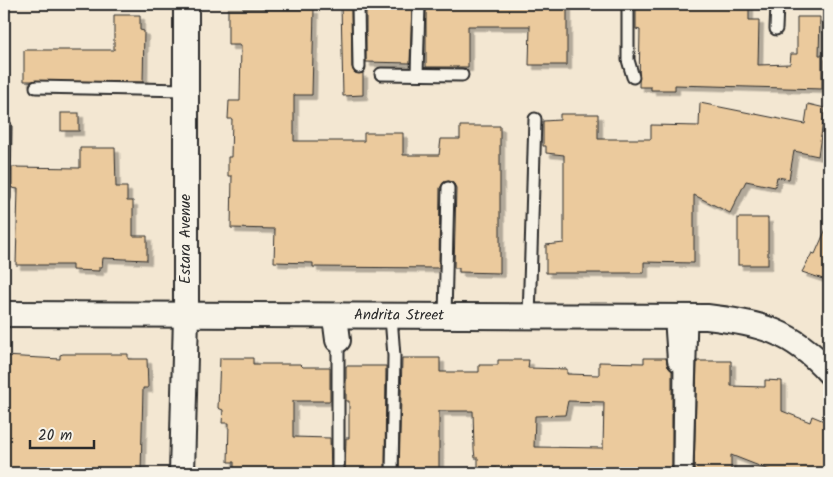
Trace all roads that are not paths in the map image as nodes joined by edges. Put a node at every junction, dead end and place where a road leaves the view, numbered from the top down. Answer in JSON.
{"nodes":[{"id":1,"x":186,"y":4,"type":"edge"},
{"id":2,"x":358,"y":4,"type":"edge"},
{"id":3,"x":419,"y":4,"type":"edge"},
{"id":4,"x":628,"y":4,"type":"edge"},
{"id":5,"x":777,"y":4,"type":"edge"},
{"id":6,"x":776,"y":28,"type":"dead end"},
{"id":7,"x":359,"y":67,"type":"dead end"},
{"id":8,"x":381,"y":74,"type":"dead end"},
{"id":9,"x":417,"y":74,"type":"junction"},
{"id":10,"x":462,"y":76,"type":"dead end"},
{"id":11,"x":633,"y":77,"type":"dead end"},
{"id":12,"x":36,"y":87,"type":"dead end"},
{"id":13,"x":186,"y":90,"type":"junction"},
{"id":14,"x":535,"y":119,"type":"dead end"},
{"id":15,"x":5,"y":126,"type":"edge"},
{"id":16,"x":448,"y":188,"type":"dead end"},
{"id":17,"x":4,"y":198,"type":"edge"},
{"id":18,"x":4,"y":314,"type":"edge"},
{"id":19,"x":186,"y":316,"type":"junction"},
{"id":20,"x":392,"y":317,"type":"junction"},
{"id":21,"x":444,"y":317,"type":"junction"},
{"id":22,"x":684,"y":317,"type":"junction"},
{"id":23,"x":529,"y":318,"type":"junction"},
{"id":24,"x":337,"y":328,"type":"junction"},
{"id":25,"x":680,"y":360,"type":"joint"},
{"id":26,"x":829,"y":372,"type":"edge"},
{"id":27,"x":182,"y":473,"type":"edge"},
{"id":28,"x":338,"y":473,"type":"edge"},
{"id":29,"x":392,"y":473,"type":"edge"},
{"id":30,"x":683,"y":473,"type":"edge"}],
"edges":[{"from":1,"to":13,"type":"street","name":"Estara Avenue"},
{"from":2,"to":7,"type":"lane"},
{"from":3,"to":9,"type":"lane"},
{"from":4,"to":11,"type":"lane"},
{"from":5,"to":6,"type":"lane"},
{"from":8,"to":9,"type":"lane"},
{"from":9,"to":10,"type":"lane"},
{"from":12,"to":13,"type":"lane"},
{"from":13,"to":19,"type":"street","name":"Estara Avenue"},
{"from":14,"to":23,"type":"lane"},
{"from":15,"to":17,"type":"lane"},
{"from":16,"to":21,"type":"lane"},
{"from":18,"to":19,"type":"street","name":"Andrita Street"},
{"from":19,"to":24,"type":"street","name":"Andrita Street"},
{"from":19,"to":27,"type":"street","name":"Estara Avenue"},
{"from":20,"to":21,"type":"street","name":"Andrita Street"},
{"from":20,"to":24,"type":"street","name":"Andrita Street"},
{"from":20,"to":29,"type":"lane"},
{"from":21,"to":23,"type":"street","name":"Andrita Street"},
{"from":22,"to":23,"type":"street","name":"Andrita Street"},
{"from":22,"to":25,"type":"street"},
{"from":22,"to":26,"type":"street","name":"Andrita Street"},
{"from":22,"to":30,"type":"lane"},
{"from":24,"to":28,"type":"lane"},
{"from":25,"to":30,"type":"lane"}]}
